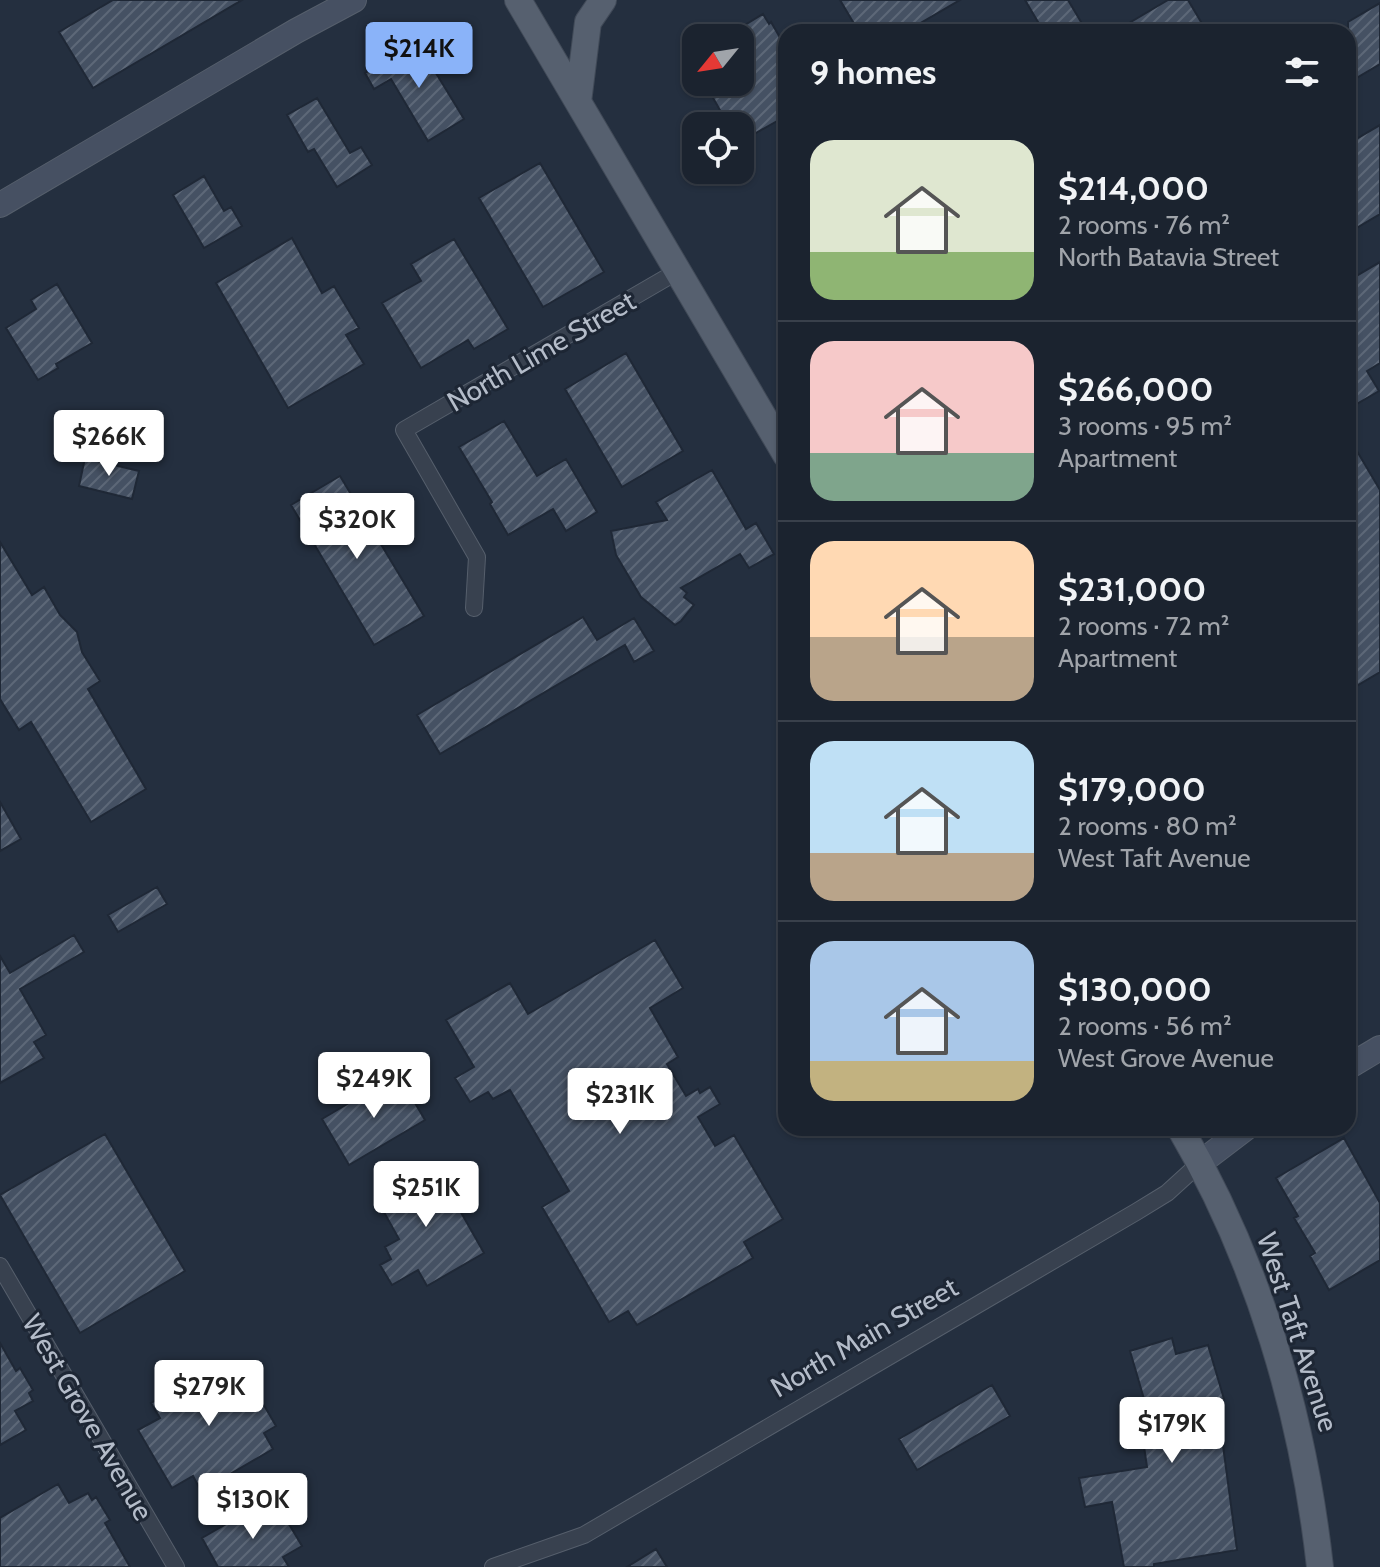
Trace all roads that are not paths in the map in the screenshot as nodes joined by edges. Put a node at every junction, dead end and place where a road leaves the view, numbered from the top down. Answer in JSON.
{"nodes":[{"id":1,"x":354,"y":0,"type":"edge"},
{"id":2,"x":518,"y":0,"type":"edge"},
{"id":3,"x":603,"y":0,"type":"edge"},
{"id":4,"x":578,"y":102,"type":"junction"},
{"id":5,"x":0,"y":205,"type":"edge"},
{"id":6,"x":678,"y":271,"type":"junction"},
{"id":7,"x":778,"y":441,"type":"edge"},
{"id":8,"x":474,"y":608,"type":"dead end"},
{"id":9,"x":1380,"y":1048,"type":"edge"},
{"id":10,"x":1356,"y":1062,"type":"edge"},
{"id":11,"x":1185,"y":1136,"type":"edge"},
{"id":12,"x":1235,"y":1136,"type":"edge"},
{"id":13,"x":1200,"y":1163,"type":"junction"},
{"id":14,"x":0,"y":1266,"type":"edge"},
{"id":15,"x":176,"y":1567,"type":"edge"},
{"id":16,"x":493,"y":1567,"type":"edge"},
{"id":17,"x":1320,"y":1567,"type":"edge"}],
"edges":[{"from":1,"to":5,"type":"main road"},
{"from":2,"to":4,"type":"main road"},
{"from":3,"to":4,"type":"main road"},
{"from":4,"to":6,"type":"main road"},
{"from":6,"to":7,"type":"main road"},
{"from":6,"to":8,"type":"street","name":"North Lime Street"},
{"from":9,"to":10,"type":"main road"},
{"from":11,"to":13,"type":"main road","name":"West Taft Avenue"},
{"from":12,"to":13,"type":"main road","name":"North Main Street"},
{"from":13,"to":16,"type":"street","name":"North Main Street"},
{"from":13,"to":17,"type":"main road","name":"West Taft Avenue"},
{"from":14,"to":15,"type":"street","name":"West Grove Avenue"}]}
